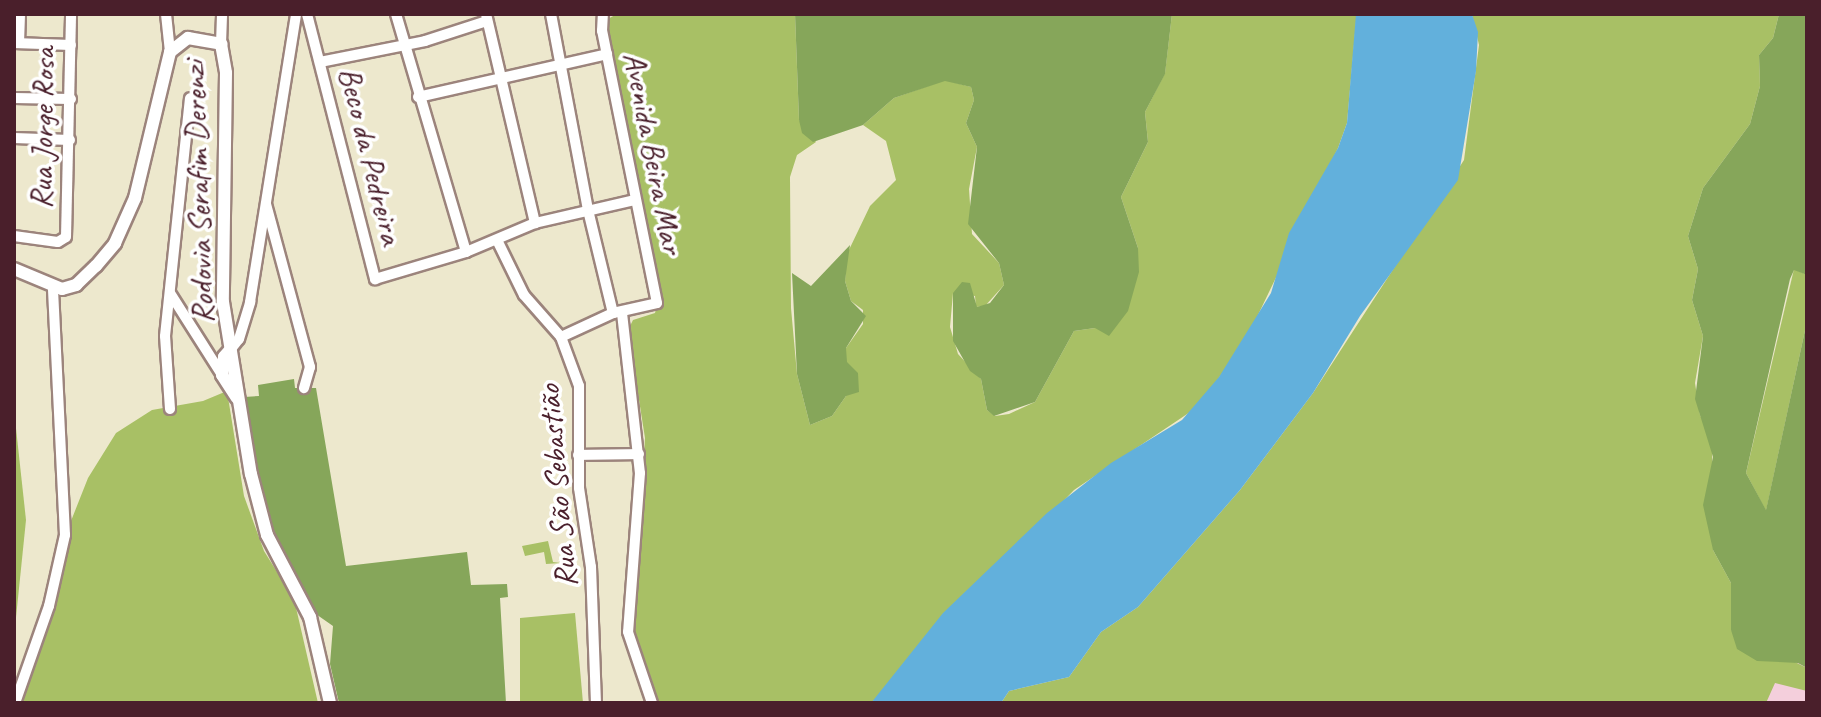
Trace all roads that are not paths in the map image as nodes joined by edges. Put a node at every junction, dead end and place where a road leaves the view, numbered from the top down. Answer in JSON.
{"nodes":[{"id":1,"x":20,"y":14,"type":"edge"},
{"id":2,"x":71,"y":14,"type":"edge"},
{"id":3,"x":166,"y":14,"type":"edge"},
{"id":4,"x":222,"y":14,"type":"edge"},
{"id":5,"x":296,"y":14,"type":"edge"},
{"id":6,"x":307,"y":14,"type":"edge"},
{"id":7,"x":396,"y":14,"type":"edge"},
{"id":8,"x":551,"y":14,"type":"edge"},
{"id":9,"x":603,"y":14,"type":"edge"},
{"id":10,"x":486,"y":18,"type":"edge"},
{"id":11,"x":17,"y":43,"type":"edge"},
{"id":12,"x":403,"y":43,"type":"junction"},
{"id":13,"x":221,"y":44,"type":"junction"},
{"id":14,"x":71,"y":45,"type":"junction"},
{"id":15,"x":170,"y":52,"type":"junction"},
{"id":16,"x":607,"y":54,"type":"junction"},
{"id":17,"x":320,"y":62,"type":"junction"},
{"id":18,"x":561,"y":63,"type":"junction"},
{"id":19,"x":501,"y":76,"type":"junction"},
{"id":20,"x":418,"y":97,"type":"junction"},
{"id":21,"x":14,"y":98,"type":"edge"},
{"id":22,"x":190,"y":98,"type":"dead end"},
{"id":23,"x":71,"y":99,"type":"junction"},
{"id":24,"x":14,"y":138,"type":"edge"},
{"id":25,"x":70,"y":140,"type":"junction"},
{"id":26,"x":264,"y":198,"type":"junction"},
{"id":27,"x":635,"y":200,"type":"junction"},
{"id":28,"x":588,"y":210,"type":"junction"},
{"id":29,"x":535,"y":223,"type":"junction"},
{"id":30,"x":14,"y":236,"type":"edge"},
{"id":31,"x":497,"y":240,"type":"junction"},
{"id":32,"x":466,"y":252,"type":"junction"},
{"id":33,"x":14,"y":269,"type":"edge"},
{"id":34,"x":53,"y":288,"type":"junction"},
{"id":35,"x":170,"y":293,"type":"junction"},
{"id":36,"x":618,"y":313,"type":"junction"},
{"id":37,"x":561,"y":337,"type":"junction"},
{"id":38,"x":204,"y":345,"type":"junction"},
{"id":39,"x":227,"y":353,"type":"junction"},
{"id":40,"x":222,"y":375,"type":"junction"},
{"id":41,"x":304,"y":388,"type":"dead end"},
{"id":42,"x":239,"y":400,"type":"junction"},
{"id":43,"x":170,"y":409,"type":"dead end"},
{"id":44,"x":639,"y":454,"type":"junction"},
{"id":45,"x":578,"y":455,"type":"junction"},
{"id":46,"x":15,"y":703,"type":"edge"},
{"id":47,"x":330,"y":703,"type":"edge"},
{"id":48,"x":596,"y":703,"type":"edge"},
{"id":49,"x":652,"y":703,"type":"edge"}],
"edges":[{"from":1,"to":11,"type":"street"},
{"from":2,"to":14,"type":"street","name":"Rua Jorge Rosa"},
{"from":3,"to":15,"type":"street"},
{"from":4,"to":13,"type":"street"},
{"from":5,"to":26,"type":"street"},
{"from":6,"to":17,"type":"street","name":"Beco da Pedreira"},
{"from":7,"to":12,"type":"street"},
{"from":8,"to":18,"type":"street"},
{"from":9,"to":16,"type":"street","name":"Avenida Beira Mar"},
{"from":10,"to":12,"type":"street"},
{"from":10,"to":19,"type":"street"},
{"from":11,"to":14,"type":"street"},
{"from":12,"to":17,"type":"street"},
{"from":12,"to":20,"type":"street"},
{"from":13,"to":15,"type":"main road","name":"Rodovia Serafim Derenzi"},
{"from":13,"to":39,"type":"main road","name":"Rodovia Serafim Derenzi"},
{"from":14,"to":23,"type":"street","name":"Rua Jorge Rosa"},
{"from":15,"to":34,"type":"main road","name":"Rodovia Serafim Derenzi"},
{"from":16,"to":18,"type":"street"},
{"from":16,"to":27,"type":"street","name":"Avenida Beira Mar"},
{"from":17,"to":32,"type":"street","name":"Beco da Pedreira"},
{"from":18,"to":19,"type":"street"},
{"from":18,"to":28,"type":"street"},
{"from":19,"to":20,"type":"street"},
{"from":19,"to":29,"type":"street"},
{"from":20,"to":32,"type":"street"},
{"from":21,"to":23,"type":"street"},
{"from":22,"to":35,"type":"street"},
{"from":23,"to":25,"type":"street","name":"Rua Jorge Rosa"},
{"from":24,"to":25,"type":"street"},
{"from":25,"to":30,"type":"street","name":"Rua Jorge Rosa"},
{"from":26,"to":39,"type":"street"},
{"from":26,"to":41,"type":"street"},
{"from":27,"to":28,"type":"street","name":"Beco da Pedreira"},
{"from":27,"to":36,"type":"street","name":"Avenida Beira Mar"},
{"from":28,"to":29,"type":"street","name":"Beco da Pedreira"},
{"from":28,"to":36,"type":"street"},
{"from":29,"to":31,"type":"street","name":"Beco da Pedreira"},
{"from":31,"to":32,"type":"street","name":"Beco da Pedreira"},
{"from":31,"to":37,"type":"street","name":"Rua São Sebastião"},
{"from":33,"to":34,"type":"main road"},
{"from":34,"to":46,"type":"street"},
{"from":35,"to":38,"type":"street"},
{"from":35,"to":43,"type":"street"},
{"from":36,"to":37,"type":"street"},
{"from":36,"to":44,"type":"street"},
{"from":37,"to":45,"type":"street","name":"Rua São Sebastião"},
{"from":38,"to":39,"type":"street"},
{"from":38,"to":40,"type":"street"},
{"from":39,"to":40,"type":"main road"},
{"from":39,"to":42,"type":"main road","name":"Rodovia Serafim Derenzi"},
{"from":40,"to":42,"type":"main road"},
{"from":42,"to":47,"type":"main road","name":"Rodovia Serafim Derenzi"},
{"from":44,"to":45,"type":"street"},
{"from":44,"to":49,"type":"street"},
{"from":45,"to":48,"type":"street","name":"Rua São Sebastião"}]}
